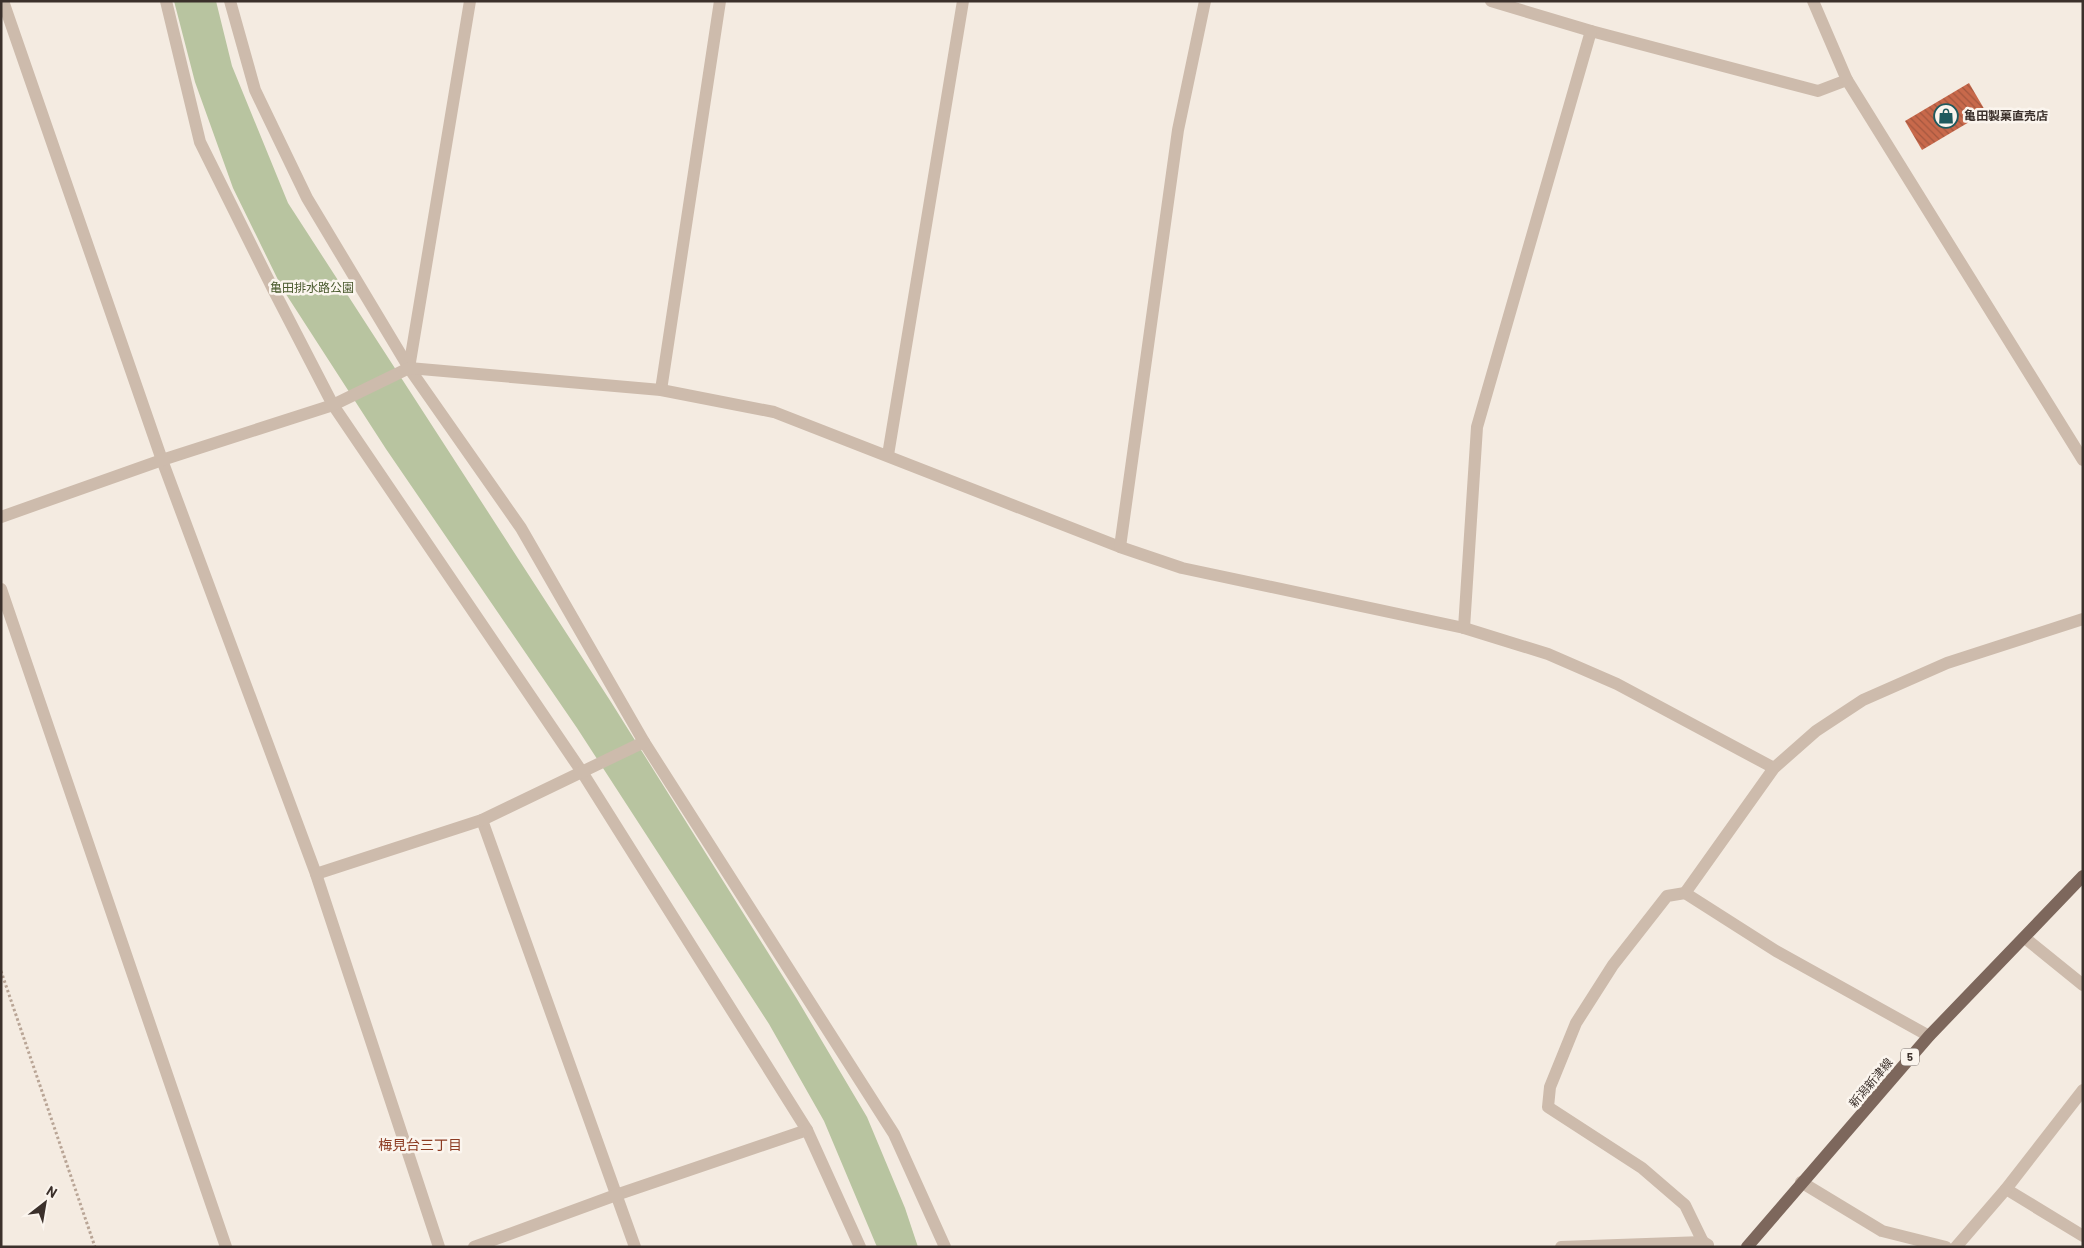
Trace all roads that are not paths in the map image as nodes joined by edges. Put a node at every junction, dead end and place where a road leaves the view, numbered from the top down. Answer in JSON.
{"nodes":[{"id":1,"x":3,"y":1,"type":"edge"},
{"id":2,"x":166,"y":1,"type":"edge"},
{"id":3,"x":230,"y":1,"type":"edge"},
{"id":4,"x":470,"y":1,"type":"edge"},
{"id":5,"x":720,"y":1,"type":"edge"},
{"id":6,"x":963,"y":1,"type":"edge"},
{"id":7,"x":1205,"y":1,"type":"edge"},
{"id":8,"x":1491,"y":1,"type":"edge"},
{"id":9,"x":1813,"y":1,"type":"edge"},
{"id":10,"x":1591,"y":31,"type":"junction"},
{"id":11,"x":1847,"y":80,"type":"junction"},
{"id":12,"x":409,"y":368,"type":"junction"},
{"id":13,"x":661,"y":390,"type":"junction"},
{"id":14,"x":333,"y":405,"type":"junction"},
{"id":15,"x":888,"y":455,"type":"junction"},
{"id":16,"x":162,"y":460,"type":"junction"},
{"id":17,"x":2083,"y":460,"type":"edge"},
{"id":18,"x":1,"y":517,"type":"edge"},
{"id":19,"x":1120,"y":547,"type":"junction"},
{"id":20,"x":1,"y":589,"type":"edge"},
{"id":21,"x":2083,"y":619,"type":"edge"},
{"id":22,"x":1464,"y":628,"type":"junction"},
{"id":23,"x":644,"y":742,"type":"junction"},
{"id":24,"x":1774,"y":768,"type":"junction"},
{"id":25,"x":582,"y":772,"type":"junction"},
{"id":26,"x":482,"y":820,"type":"junction"},
{"id":27,"x":316,"y":874,"type":"junction"},
{"id":28,"x":2083,"y":876,"type":"edge"},
{"id":29,"x":1685,"y":893,"type":"junction"},
{"id":30,"x":2025,"y":938,"type":"junction"},
{"id":31,"x":2083,"y":985,"type":"edge"},
{"id":32,"x":1929,"y":1036,"type":"junction"},
{"id":33,"x":2083,"y":1090,"type":"edge"},
{"id":34,"x":807,"y":1130,"type":"junction"},
{"id":35,"x":1802,"y":1182,"type":"junction"},
{"id":36,"x":2006,"y":1189,"type":"junction"},
{"id":37,"x":616,"y":1194,"type":"junction"},
{"id":38,"x":2083,"y":1236,"type":"edge"},
{"id":39,"x":1707,"y":1244,"type":"edge"},
{"id":40,"x":226,"y":1247,"type":"edge"},
{"id":41,"x":438,"y":1247,"type":"edge"},
{"id":42,"x":474,"y":1247,"type":"edge"},
{"id":43,"x":635,"y":1247,"type":"edge"},
{"id":44,"x":860,"y":1247,"type":"edge"},
{"id":45,"x":945,"y":1247,"type":"edge"},
{"id":46,"x":1561,"y":1247,"type":"edge"},
{"id":47,"x":1747,"y":1247,"type":"edge"},
{"id":48,"x":1946,"y":1247,"type":"edge"},
{"id":49,"x":1956,"y":1247,"type":"edge"}],
"edges":[{"from":1,"to":16,"type":"street"},
{"from":2,"to":14,"type":"street"},
{"from":3,"to":12,"type":"street"},
{"from":4,"to":12,"type":"street"},
{"from":5,"to":13,"type":"street"},
{"from":6,"to":15,"type":"street"},
{"from":7,"to":19,"type":"street"},
{"from":8,"to":10,"type":"street"},
{"from":9,"to":11,"type":"street"},
{"from":10,"to":11,"type":"street"},
{"from":10,"to":22,"type":"street"},
{"from":11,"to":17,"type":"street"},
{"from":12,"to":13,"type":"street"},
{"from":12,"to":14,"type":"street"},
{"from":12,"to":23,"type":"street"},
{"from":13,"to":15,"type":"street"},
{"from":14,"to":16,"type":"street"},
{"from":14,"to":25,"type":"street"},
{"from":15,"to":19,"type":"street"},
{"from":16,"to":18,"type":"street"},
{"from":16,"to":27,"type":"street"},
{"from":19,"to":22,"type":"street"},
{"from":20,"to":40,"type":"street"},
{"from":21,"to":24,"type":"street"},
{"from":22,"to":24,"type":"street"},
{"from":23,"to":25,"type":"street"},
{"from":23,"to":45,"type":"street"},
{"from":24,"to":29,"type":"street"},
{"from":25,"to":26,"type":"street"},
{"from":25,"to":34,"type":"street"},
{"from":26,"to":27,"type":"street"},
{"from":26,"to":37,"type":"street"},
{"from":27,"to":41,"type":"street"},
{"from":28,"to":30,"type":"main road","name":"新潟新津線","number":"5"},
{"from":29,"to":32,"type":"street"},
{"from":29,"to":39,"type":"street"},
{"from":30,"to":31,"type":"street"},
{"from":30,"to":32,"type":"main road","name":"新潟新津線","number":"5"},
{"from":32,"to":35,"type":"main road","name":"新潟新津線","number":"5"},
{"from":33,"to":36,"type":"street"},
{"from":34,"to":37,"type":"street"},
{"from":34,"to":44,"type":"street"},
{"from":35,"to":47,"type":"main road","name":"新潟新津線","number":"5"},
{"from":35,"to":48,"type":"street"},
{"from":36,"to":38,"type":"street"},
{"from":36,"to":49,"type":"street"},
{"from":37,"to":42,"type":"street"},
{"from":37,"to":43,"type":"street"},
{"from":39,"to":46,"type":"street"}]}
